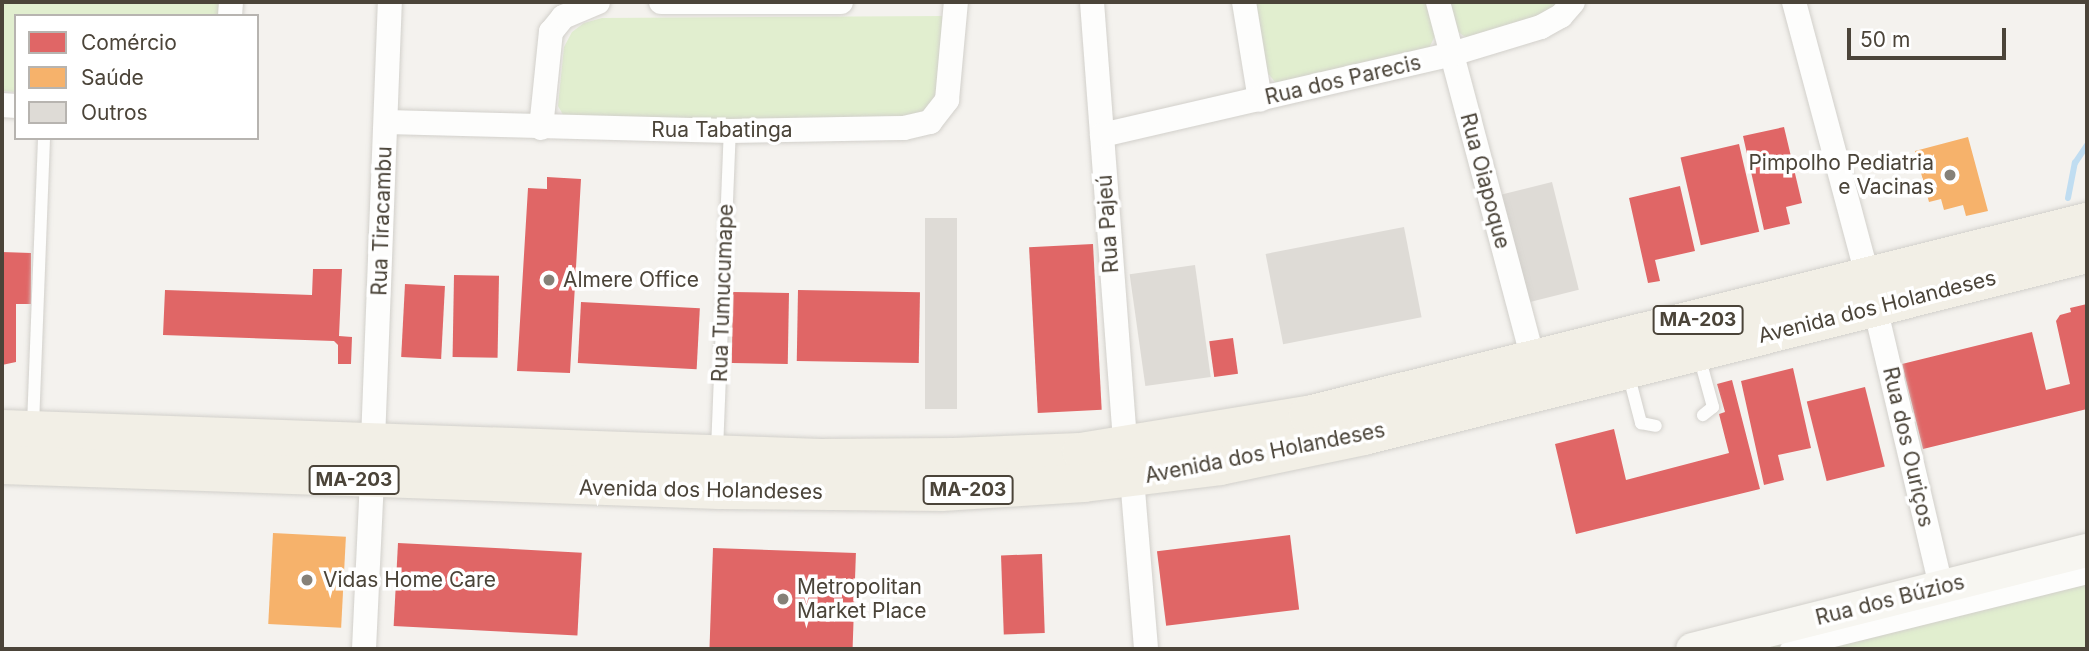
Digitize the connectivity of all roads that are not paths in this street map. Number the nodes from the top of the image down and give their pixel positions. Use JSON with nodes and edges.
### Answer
{"nodes":[{"id":1,"x":390,"y":2,"type":"edge"},
{"id":2,"x":598,"y":2,"type":"edge"},
{"id":3,"x":661,"y":2,"type":"edge"},
{"id":4,"x":734,"y":2,"type":"edge"},
{"id":5,"x":841,"y":2,"type":"edge"},
{"id":6,"x":956,"y":2,"type":"edge"},
{"id":7,"x":1092,"y":2,"type":"edge"},
{"id":8,"x":1244,"y":2,"type":"edge"},
{"id":9,"x":1437,"y":2,"type":"edge"},
{"id":10,"x":1573,"y":2,"type":"edge"},
{"id":11,"x":1794,"y":2,"type":"edge"},
{"id":12,"x":1452,"y":54,"type":"junction"},
{"id":13,"x":1260,"y":100,"type":"junction"},
{"id":14,"x":386,"y":122,"type":"junction"},
{"id":15,"x":541,"y":128,"type":"junction"},
{"id":16,"x":730,"y":131,"type":"junction"},
{"id":17,"x":1102,"y":135,"type":"junction"},
{"id":18,"x":44,"y":140,"type":"edge"},
{"id":19,"x":2087,"y":222,"type":"edge"},
{"id":20,"x":2087,"y":254,"type":"edge"},
{"id":21,"x":1871,"y":293,"type":"junction"},
{"id":22,"x":1698,"y":352,"type":"junction"},
{"id":23,"x":1533,"y":360,"type":"junction"},
{"id":24,"x":1627,"y":369,"type":"junction"},
{"id":25,"x":1703,"y":415,"type":"dead end"},
{"id":26,"x":1656,"y":426,"type":"dead end"},
{"id":27,"x":17,"y":429,"type":"edge"},
{"id":28,"x":260,"y":437,"type":"junction"},
{"id":29,"x":373,"y":441,"type":"junction"},
{"id":30,"x":463,"y":444,"type":"junction"},
{"id":31,"x":716,"y":454,"type":"junction"},
{"id":32,"x":1128,"y":462,"type":"junction"},
{"id":33,"x":2,"y":466,"type":"edge"},
{"id":34,"x":124,"y":471,"type":"junction"},
{"id":35,"x":296,"y":477,"type":"junction"},
{"id":36,"x":372,"y":480,"type":"junction"},
{"id":37,"x":2087,"y":550,"type":"edge"},
{"id":38,"x":2087,"y":575,"type":"edge"},
{"id":39,"x":1941,"y":587,"type":"junction"},
{"id":40,"x":364,"y":649,"type":"edge"},
{"id":41,"x":1146,"y":649,"type":"edge"},
{"id":42,"x":1692,"y":649,"type":"edge"},
{"id":43,"x":1790,"y":649,"type":"edge"}],
"edges":[{"from":1,"to":14,"type":"street","name":"Rua Tiracambu"},
{"from":2,"to":15,"type":"street"},
{"from":3,"to":4,"type":"street"},
{"from":4,"to":5,"type":"street"},
{"from":6,"to":16,"type":"street","name":"Rua Tabatinga"},
{"from":7,"to":17,"type":"street","name":"Rua Pajeú"},
{"from":8,"to":13,"type":"street"},
{"from":9,"to":12,"type":"street","name":"Rua Oiapoque"},
{"from":10,"to":12,"type":"street","name":"Rua dos Parecis"},
{"from":11,"to":21,"type":"street","name":"Rua dos Ouriços"},
{"from":12,"to":13,"type":"street","name":"Rua dos Parecis"},
{"from":12,"to":23,"type":"street","name":"Rua Oiapoque"},
{"from":13,"to":17,"type":"street","name":"Rua dos Parecis"},
{"from":14,"to":15,"type":"street","name":"Rua Tabatinga"},
{"from":14,"to":29,"type":"street","name":"Rua Tiracambu"},
{"from":15,"to":16,"type":"street","name":"Rua Tabatinga"},
{"from":16,"to":31,"type":"lane","name":"Rua Tumucumape"},
{"from":17,"to":32,"type":"street","name":"Rua Pajeú"},
{"from":18,"to":27,"type":"lane"},
{"from":19,"to":21,"type":"main road","name":"Avenida dos Holandeses","number":"MA-203"},
{"from":20,"to":21,"type":"main road","name":"Avenida dos Holandeses","number":"MA-203"},
{"from":21,"to":22,"type":"main road","name":"Avenida dos Holandeses","number":"MA-203"},
{"from":21,"to":23,"type":"main road","name":"Avenida dos Holandeses","number":"MA-203"},
{"from":21,"to":39,"type":"street","name":"Rua dos Ouriços"},
{"from":22,"to":24,"type":"main road","name":"Avenida dos Holandeses","number":"MA-203"},
{"from":22,"to":25,"type":"lane"},
{"from":23,"to":32,"type":"main road","name":"Avenida dos Holandeses","number":"MA-203"},
{"from":24,"to":26,"type":"lane"},
{"from":24,"to":32,"type":"main road","name":"Avenida dos Holandeses","number":"MA-203"},
{"from":27,"to":28,"type":"main road","name":"Avenida dos Holandeses","number":"MA-203"},
{"from":28,"to":29,"type":"main road","name":"Avenida dos Holandeses","number":"MA-203"},
{"from":28,"to":34,"type":"main road"},
{"from":29,"to":30,"type":"main road","name":"Avenida dos Holandeses","number":"MA-203"},
{"from":30,"to":31,"type":"main road","name":"Avenida dos Holandeses","number":"MA-203"},
{"from":30,"to":35,"type":"main road"},
{"from":31,"to":32,"type":"main road","name":"Avenida dos Holandeses","number":"MA-203"},
{"from":32,"to":36,"type":"main road","name":"Avenida dos Holandeses","number":"MA-203"},
{"from":32,"to":41,"type":"street","name":"Rua Pajeú"},
{"from":33,"to":34,"type":"main road","name":"Avenida dos Holandeses","number":"MA-203"},
{"from":34,"to":35,"type":"main road","name":"Avenida dos Holandeses","number":"MA-203"},
{"from":35,"to":36,"type":"main road","name":"Avenida dos Holandeses","number":"MA-203"},
{"from":36,"to":40,"type":"street"},
{"from":37,"to":39,"type":"main road","name":"Rua dos Búzios"},
{"from":38,"to":43,"type":"street"},
{"from":39,"to":42,"type":"main road","name":"Rua dos Búzios"}]}
